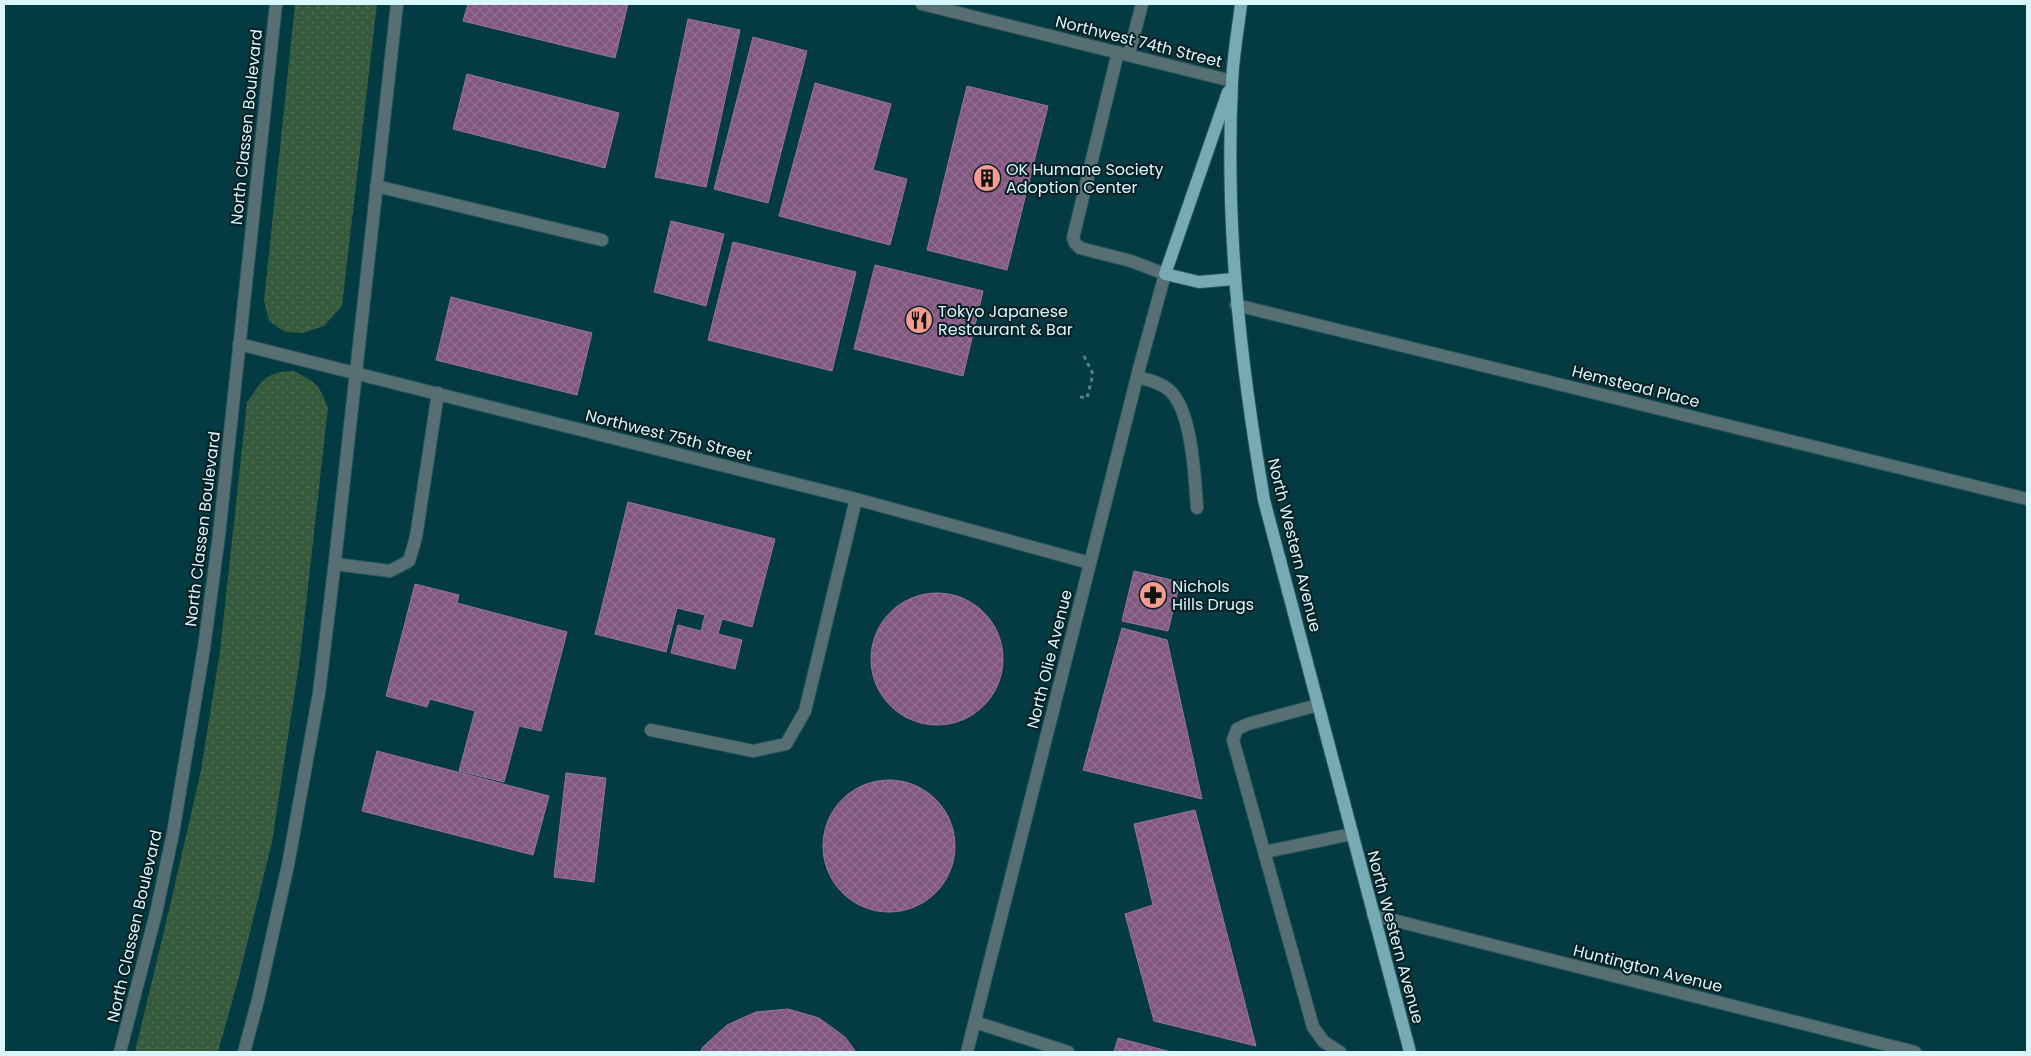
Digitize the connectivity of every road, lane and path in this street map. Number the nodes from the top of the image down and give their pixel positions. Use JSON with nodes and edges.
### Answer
{"nodes":[{"id":1,"x":276,"y":4,"type":"edge"},
{"id":2,"x":397,"y":4,"type":"edge"},
{"id":3,"x":922,"y":4,"type":"edge"},
{"id":4,"x":1142,"y":4,"type":"edge"},
{"id":5,"x":1241,"y":4,"type":"edge"},
{"id":6,"x":1124,"y":53,"type":"junction"},
{"id":7,"x":1232,"y":81,"type":"junction"},
{"id":8,"x":376,"y":186,"type":"junction"},
{"id":9,"x":602,"y":240,"type":"dead end"},
{"id":10,"x":1166,"y":274,"type":"junction"},
{"id":11,"x":1234,"y":279,"type":"junction"},
{"id":12,"x":1236,"y":305,"type":"junction"},
{"id":13,"x":239,"y":344,"type":"junction"},
{"id":14,"x":1082,"y":352,"type":"dead end"},
{"id":15,"x":356,"y":373,"type":"junction"},
{"id":16,"x":1137,"y":377,"type":"junction"},
{"id":17,"x":438,"y":393,"type":"junction"},
{"id":18,"x":1080,"y":397,"type":"dead end"},
{"id":19,"x":856,"y":499,"type":"junction"},
{"id":20,"x":2027,"y":499,"type":"edge"},
{"id":21,"x":1197,"y":508,"type":"dead end"},
{"id":22,"x":1090,"y":563,"type":"junction"},
{"id":23,"x":335,"y":564,"type":"junction"},
{"id":24,"x":1318,"y":705,"type":"junction"},
{"id":25,"x":651,"y":730,"type":"dead end"},
{"id":26,"x":1352,"y":834,"type":"junction"},
{"id":27,"x":1264,"y":852,"type":"junction"},
{"id":28,"x":1373,"y":915,"type":"junction"},
{"id":29,"x":975,"y":1022,"type":"junction"},
{"id":30,"x":120,"y":1052,"type":"edge"},
{"id":31,"x":244,"y":1052,"type":"edge"},
{"id":32,"x":967,"y":1052,"type":"edge"},
{"id":33,"x":1068,"y":1052,"type":"edge"},
{"id":34,"x":1340,"y":1052,"type":"edge"},
{"id":35,"x":1410,"y":1052,"type":"edge"},
{"id":36,"x":1915,"y":1052,"type":"edge"}],
"edges":[{"from":1,"to":13,"type":"street","name":"North Classen Boulevard"},
{"from":2,"to":8,"type":"street"},
{"from":3,"to":6,"type":"street","name":"Northwest 74th Street"},
{"from":4,"to":6,"type":"street"},
{"from":5,"to":7,"type":"main road","name":"North Western Avenue"},
{"from":6,"to":7,"type":"street","name":"Northwest 74th Street"},
{"from":6,"to":10,"type":"street"},
{"from":7,"to":10,"type":"main road"},
{"from":7,"to":11,"type":"main road","name":"North Western Avenue"},
{"from":8,"to":9,"type":"street"},
{"from":8,"to":15,"type":"street"},
{"from":10,"to":11,"type":"main road"},
{"from":10,"to":16,"type":"street","name":"North Olie Avenue"},
{"from":11,"to":12,"type":"main road","name":"North Western Avenue"},
{"from":12,"to":20,"type":"street","name":"Hemstead Place"},
{"from":12,"to":24,"type":"main road","name":"North Western Avenue"},
{"from":13,"to":15,"type":"street","name":"Northwest 75th Street"},
{"from":13,"to":30,"type":"street","name":"North Classen Boulevard"},
{"from":14,"to":18,"type":"path"},
{"from":15,"to":17,"type":"street","name":"Northwest 75th Street"},
{"from":15,"to":23,"type":"street"},
{"from":16,"to":21,"type":"street"},
{"from":16,"to":22,"type":"street","name":"North Olie Avenue"},
{"from":17,"to":19,"type":"street","name":"Northwest 75th Street"},
{"from":17,"to":23,"type":"street"},
{"from":19,"to":22,"type":"street","name":"Northwest 75th Street"},
{"from":19,"to":25,"type":"street"},
{"from":22,"to":29,"type":"street","name":"North Olie Avenue"},
{"from":23,"to":31,"type":"street"},
{"from":24,"to":26,"type":"main road","name":"North Western Avenue"},
{"from":24,"to":27,"type":"street"},
{"from":26,"to":27,"type":"street"},
{"from":26,"to":28,"type":"main road","name":"North Western Avenue"},
{"from":27,"to":34,"type":"street"},
{"from":28,"to":35,"type":"main road","name":"North Western Avenue"},
{"from":28,"to":36,"type":"street","name":"Huntington Avenue"},
{"from":29,"to":32,"type":"street","name":"North Olie Avenue"},
{"from":29,"to":33,"type":"street"}]}
